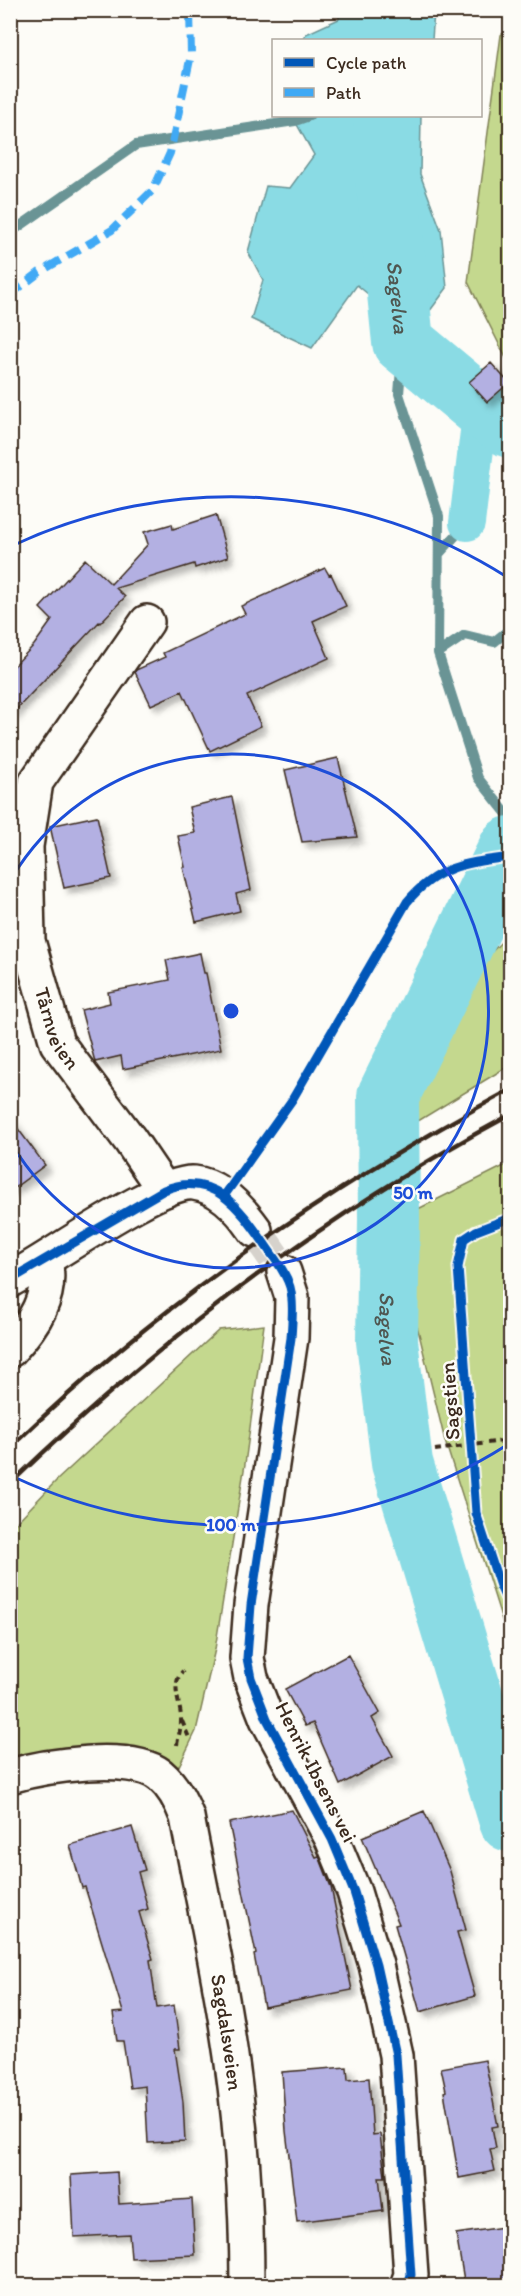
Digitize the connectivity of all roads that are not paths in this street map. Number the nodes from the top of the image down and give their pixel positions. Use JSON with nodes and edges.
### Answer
{"nodes":[{"id":1,"x":147,"y":622,"type":"dead end"},
{"id":2,"x":164,"y":1190,"type":"junction"},
{"id":3,"x":255,"y":1230,"type":"tunnel mouth"},
{"id":4,"x":45,"y":1260,"type":"junction"},
{"id":5,"x":284,"y":1272,"type":"tunnel mouth"},
{"id":6,"x":10,"y":1280,"type":"edge"},
{"id":7,"x":10,"y":1350,"type":"edge"},
{"id":8,"x":10,"y":1776,"type":"edge"},
{"id":9,"x":247,"y":2286,"type":"edge"},
{"id":10,"x":407,"y":2286,"type":"edge"}],
"edges":[{"from":1,"to":2,"type":"street","name":"Tårnveien"},
{"from":2,"to":3,"type":"street"},
{"from":2,"to":4,"type":"street"},
{"from":4,"to":6,"type":"street"},
{"from":4,"to":7,"type":"street"},
{"from":5,"to":10,"type":"street","name":"Henrik Ibsens vei"},
{"from":8,"to":9,"type":"street","name":"Sagdalsveien"}]}
